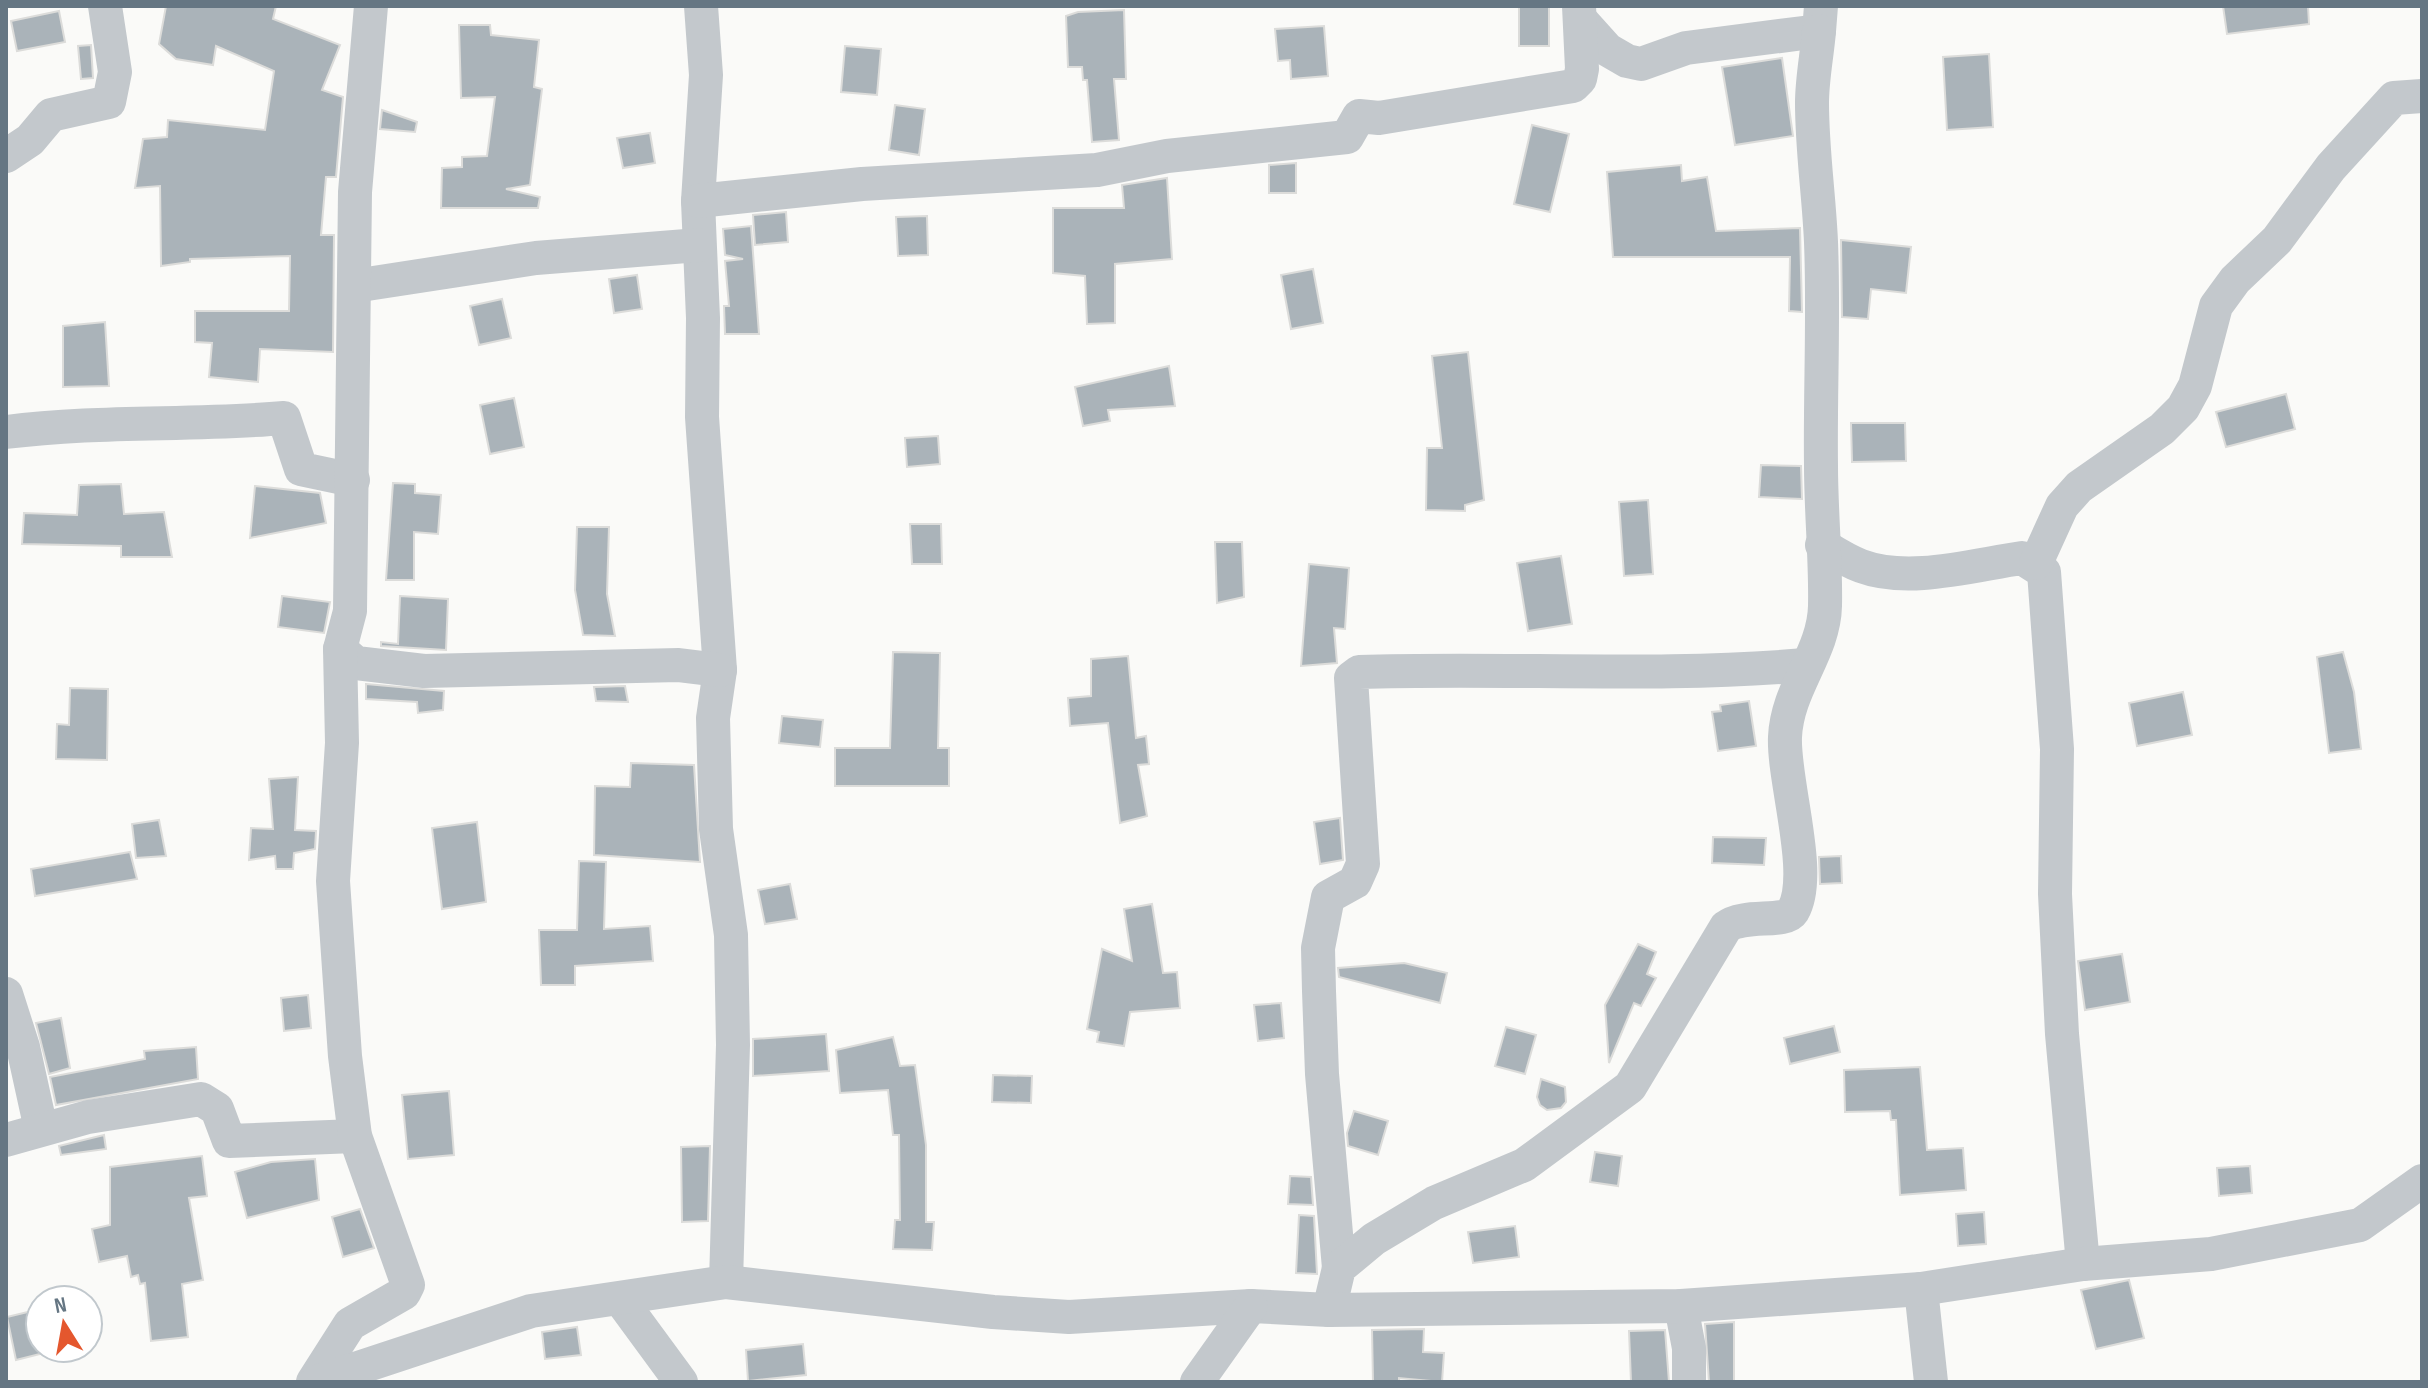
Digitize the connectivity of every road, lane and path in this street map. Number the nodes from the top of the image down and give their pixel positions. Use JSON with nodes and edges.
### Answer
{"nodes":[{"id":1,"x":105,"y":6,"type":"edge"},
{"id":2,"x":371,"y":6,"type":"edge"},
{"id":3,"x":701,"y":6,"type":"edge"},
{"id":4,"x":1580,"y":13,"type":"edge"},
{"id":5,"x":1820,"y":18,"type":"edge"},
{"id":6,"x":2422,"y":96,"type":"edge"},
{"id":7,"x":6,"y":156,"type":"edge"},
{"id":8,"x":698,"y":201,"type":"junction"},
{"id":9,"x":699,"y":245,"type":"junction"},
{"id":10,"x":354,"y":286,"type":"junction"},
{"id":11,"x":6,"y":432,"type":"edge"},
{"id":12,"x":353,"y":480,"type":"junction"},
{"id":13,"x":1822,"y":545,"type":"junction"},
{"id":14,"x":2036,"y":563,"type":"junction"},
{"id":15,"x":340,"y":649,"type":"junction"},
{"id":16,"x":1805,"y":665,"type":"junction"},
{"id":17,"x":720,"y":670,"type":"junction"},
{"id":18,"x":6,"y":994,"type":"edge"},
{"id":19,"x":41,"y":1129,"type":"junction"},
{"id":20,"x":355,"y":1136,"type":"junction"},
{"id":21,"x":6,"y":1140,"type":"edge"},
{"id":22,"x":2422,"y":1181,"type":"edge"},
{"id":23,"x":2083,"y":1264,"type":"junction"},
{"id":24,"x":1339,"y":1268,"type":"junction"},
{"id":25,"x":726,"y":1282,"type":"junction"},
{"id":26,"x":1921,"y":1289,"type":"junction"},
{"id":27,"x":620,"y":1299,"type":"junction"},
{"id":28,"x":1251,"y":1306,"type":"junction"},
{"id":29,"x":1681,"y":1306,"type":"junction"},
{"id":30,"x":1329,"y":1310,"type":"junction"},
{"id":31,"x":315,"y":1382,"type":"edge"},
{"id":32,"x":681,"y":1382,"type":"edge"},
{"id":33,"x":1197,"y":1382,"type":"edge"},
{"id":34,"x":1689,"y":1382,"type":"edge"},
{"id":35,"x":1931,"y":1382,"type":"edge"}],
"edges":[{"from":1,"to":7,"type":"street"},
{"from":2,"to":10,"type":"street"},
{"from":3,"to":8,"type":"street"},
{"from":4,"to":5,"type":"street"},
{"from":4,"to":8,"type":"street"},
{"from":5,"to":13,"type":"street"},
{"from":6,"to":14,"type":"street"},
{"from":8,"to":9,"type":"street"},
{"from":9,"to":10,"type":"street"},
{"from":9,"to":17,"type":"street"},
{"from":10,"to":12,"type":"street"},
{"from":11,"to":12,"type":"street"},
{"from":12,"to":15,"type":"street"},
{"from":13,"to":14,"type":"street"},
{"from":13,"to":16,"type":"street"},
{"from":14,"to":23,"type":"street"},
{"from":15,"to":17,"type":"street"},
{"from":15,"to":20,"type":"street"},
{"from":16,"to":24,"type":"street"},
{"from":16,"to":24,"type":"street"},
{"from":17,"to":25,"type":"street"},
{"from":18,"to":19,"type":"street"},
{"from":19,"to":20,"type":"street"},
{"from":19,"to":21,"type":"street"},
{"from":20,"to":31,"type":"street"},
{"from":22,"to":23,"type":"street"},
{"from":23,"to":26,"type":"street"},
{"from":24,"to":30,"type":"street"},
{"from":25,"to":27,"type":"street"},
{"from":25,"to":28,"type":"street"},
{"from":26,"to":29,"type":"street"},
{"from":26,"to":35,"type":"street"},
{"from":27,"to":31,"type":"street"},
{"from":27,"to":32,"type":"street"},
{"from":28,"to":30,"type":"street"},
{"from":28,"to":33,"type":"street"},
{"from":29,"to":30,"type":"street"},
{"from":29,"to":34,"type":"street"}]}
